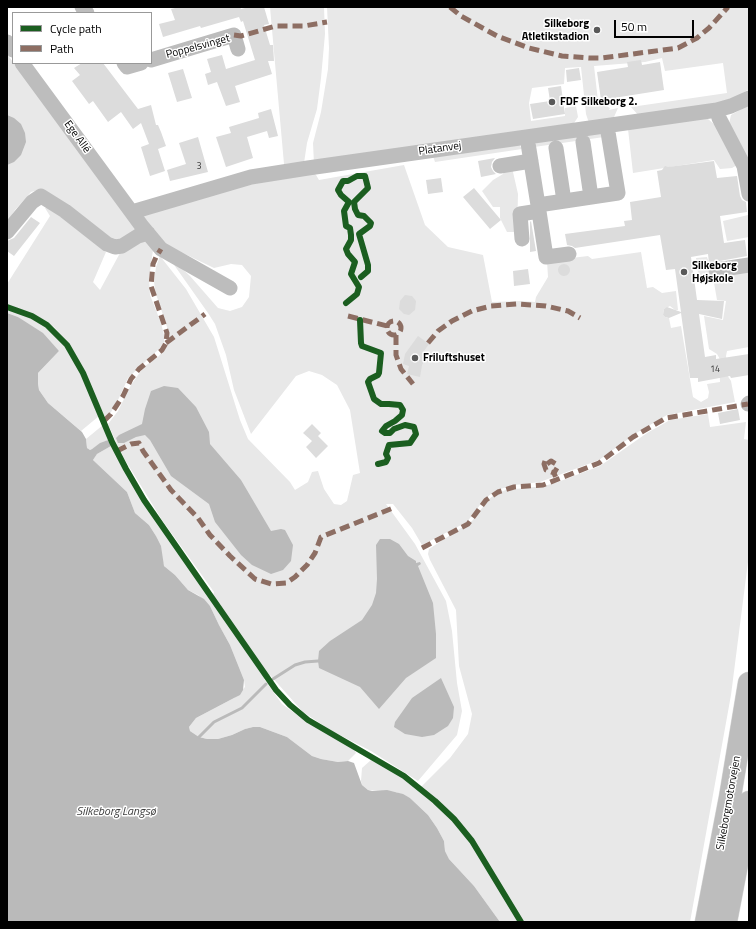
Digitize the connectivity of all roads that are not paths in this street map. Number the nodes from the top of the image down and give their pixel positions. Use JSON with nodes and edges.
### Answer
{"nodes":[{"id":1,"x":238,"y":49,"type":"dead end"},
{"id":2,"x":152,"y":60,"type":"edge"},
{"id":3,"x":23,"y":64,"type":"edge"},
{"id":4,"x":125,"y":64,"type":"edge"},
{"id":5,"x":138,"y":64,"type":"edge"},
{"id":6,"x":749,"y":98,"type":"edge"},
{"id":7,"x":717,"y":110,"type":"junction"},
{"id":8,"x":607,"y":126,"type":"junction"},
{"id":9,"x":527,"y":137,"type":"junction"},
{"id":10,"x":583,"y":142,"type":"dead end"},
{"id":11,"x":556,"y":148,"type":"dead end"},
{"id":12,"x":531,"y":161,"type":"junction"},
{"id":13,"x":500,"y":166,"type":"dead end"},
{"id":14,"x":749,"y":194,"type":"edge"},
{"id":15,"x":591,"y":197,"type":"junction"},
{"id":16,"x":564,"y":201,"type":"junction"},
{"id":17,"x":539,"y":208,"type":"junction"},
{"id":18,"x":132,"y":212,"type":"junction"},
{"id":19,"x":7,"y":232,"type":"edge"},
{"id":20,"x":148,"y":233,"type":"junction"},
{"id":21,"x":522,"y":239,"type":"dead end"},
{"id":22,"x":569,"y":254,"type":"dead end"},
{"id":23,"x":749,"y":264,"type":"edge"},
{"id":24,"x":716,"y":270,"type":"dead end"},
{"id":25,"x":230,"y":288,"type":"dead end"},
{"id":26,"x":749,"y":683,"type":"edge"},
{"id":27,"x":749,"y":802,"type":"edge"},
{"id":28,"x":706,"y":922,"type":"edge"},
{"id":29,"x":726,"y":922,"type":"edge"}],
"edges":[{"from":1,"to":2,"type":"street","name":"Poppelsvinget"},
{"from":3,"to":18,"type":"street","name":"Ege Allé"},
{"from":4,"to":5,"type":"street"},
{"from":6,"to":7,"type":"street","name":"Platanvej"},
{"from":7,"to":8,"type":"street","name":"Platanvej"},
{"from":7,"to":14,"type":"street"},
{"from":8,"to":9,"type":"street","name":"Platanvej"},
{"from":8,"to":15,"type":"street"},
{"from":9,"to":12,"type":"street"},
{"from":9,"to":18,"type":"street","name":"Platanvej"},
{"from":10,"to":15,"type":"street"},
{"from":11,"to":16,"type":"street"},
{"from":12,"to":13,"type":"street"},
{"from":12,"to":17,"type":"street"},
{"from":15,"to":16,"type":"street"},
{"from":16,"to":17,"type":"street"},
{"from":17,"to":21,"type":"street"},
{"from":17,"to":22,"type":"street"},
{"from":18,"to":20,"type":"street","name":"Ege Allé"},
{"from":19,"to":20,"type":"street"},
{"from":20,"to":25,"type":"street","name":"Ege Allé"},
{"from":23,"to":24,"type":"street"},
{"from":26,"to":28,"type":"highway","name":"Silkeborgmotorvejen"},
{"from":27,"to":29,"type":"highway","name":"Silkeborgmotorvejen"}]}
